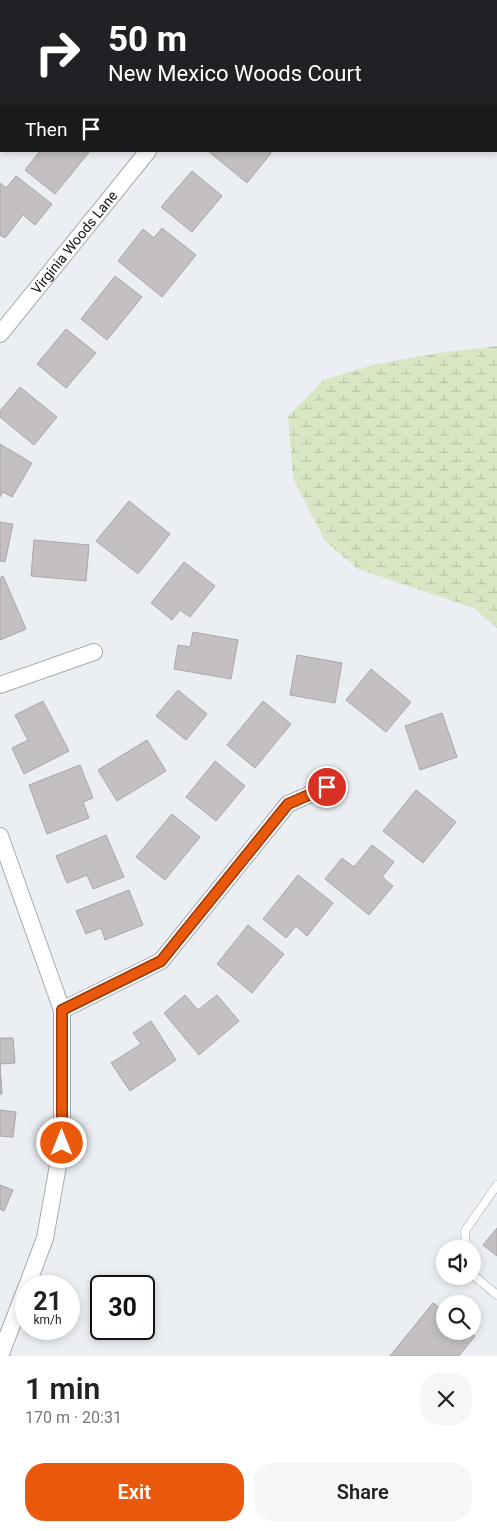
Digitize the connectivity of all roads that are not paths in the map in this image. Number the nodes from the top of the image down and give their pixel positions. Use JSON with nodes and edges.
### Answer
{"nodes":[{"id":1,"x":147,"y":152,"type":"edge"},
{"id":2,"x":0,"y":334,"type":"edge"},
{"id":3,"x":94,"y":652,"type":"dead end"},
{"id":4,"x":0,"y":685,"type":"edge"},
{"id":5,"x":327,"y":787,"type":"dead end"},
{"id":6,"x":0,"y":836,"type":"edge"},
{"id":7,"x":62,"y":1010,"type":"junction"},
{"id":8,"x":497,"y":1185,"type":"edge"},
{"id":9,"x":465,"y":1240,"type":"edge"},
{"id":10,"x":31,"y":1275,"type":"edge"},
{"id":11,"x":481,"y":1282,"type":"edge"},
{"id":12,"x":497,"y":1295,"type":"edge"},
{"id":13,"x":15,"y":1318,"type":"edge"},
{"id":14,"x":0,"y":1356,"type":"edge"}],
"edges":[{"from":1,"to":2,"type":"street","name":"Virginia Woods Lane"},
{"from":3,"to":4,"type":"street"},
{"from":5,"to":7,"type":"street"},
{"from":6,"to":7,"type":"street"},
{"from":7,"to":10,"type":"street"},
{"from":8,"to":9,"type":"lane"},
{"from":11,"to":12,"type":"lane"},
{"from":13,"to":14,"type":"street"}]}
